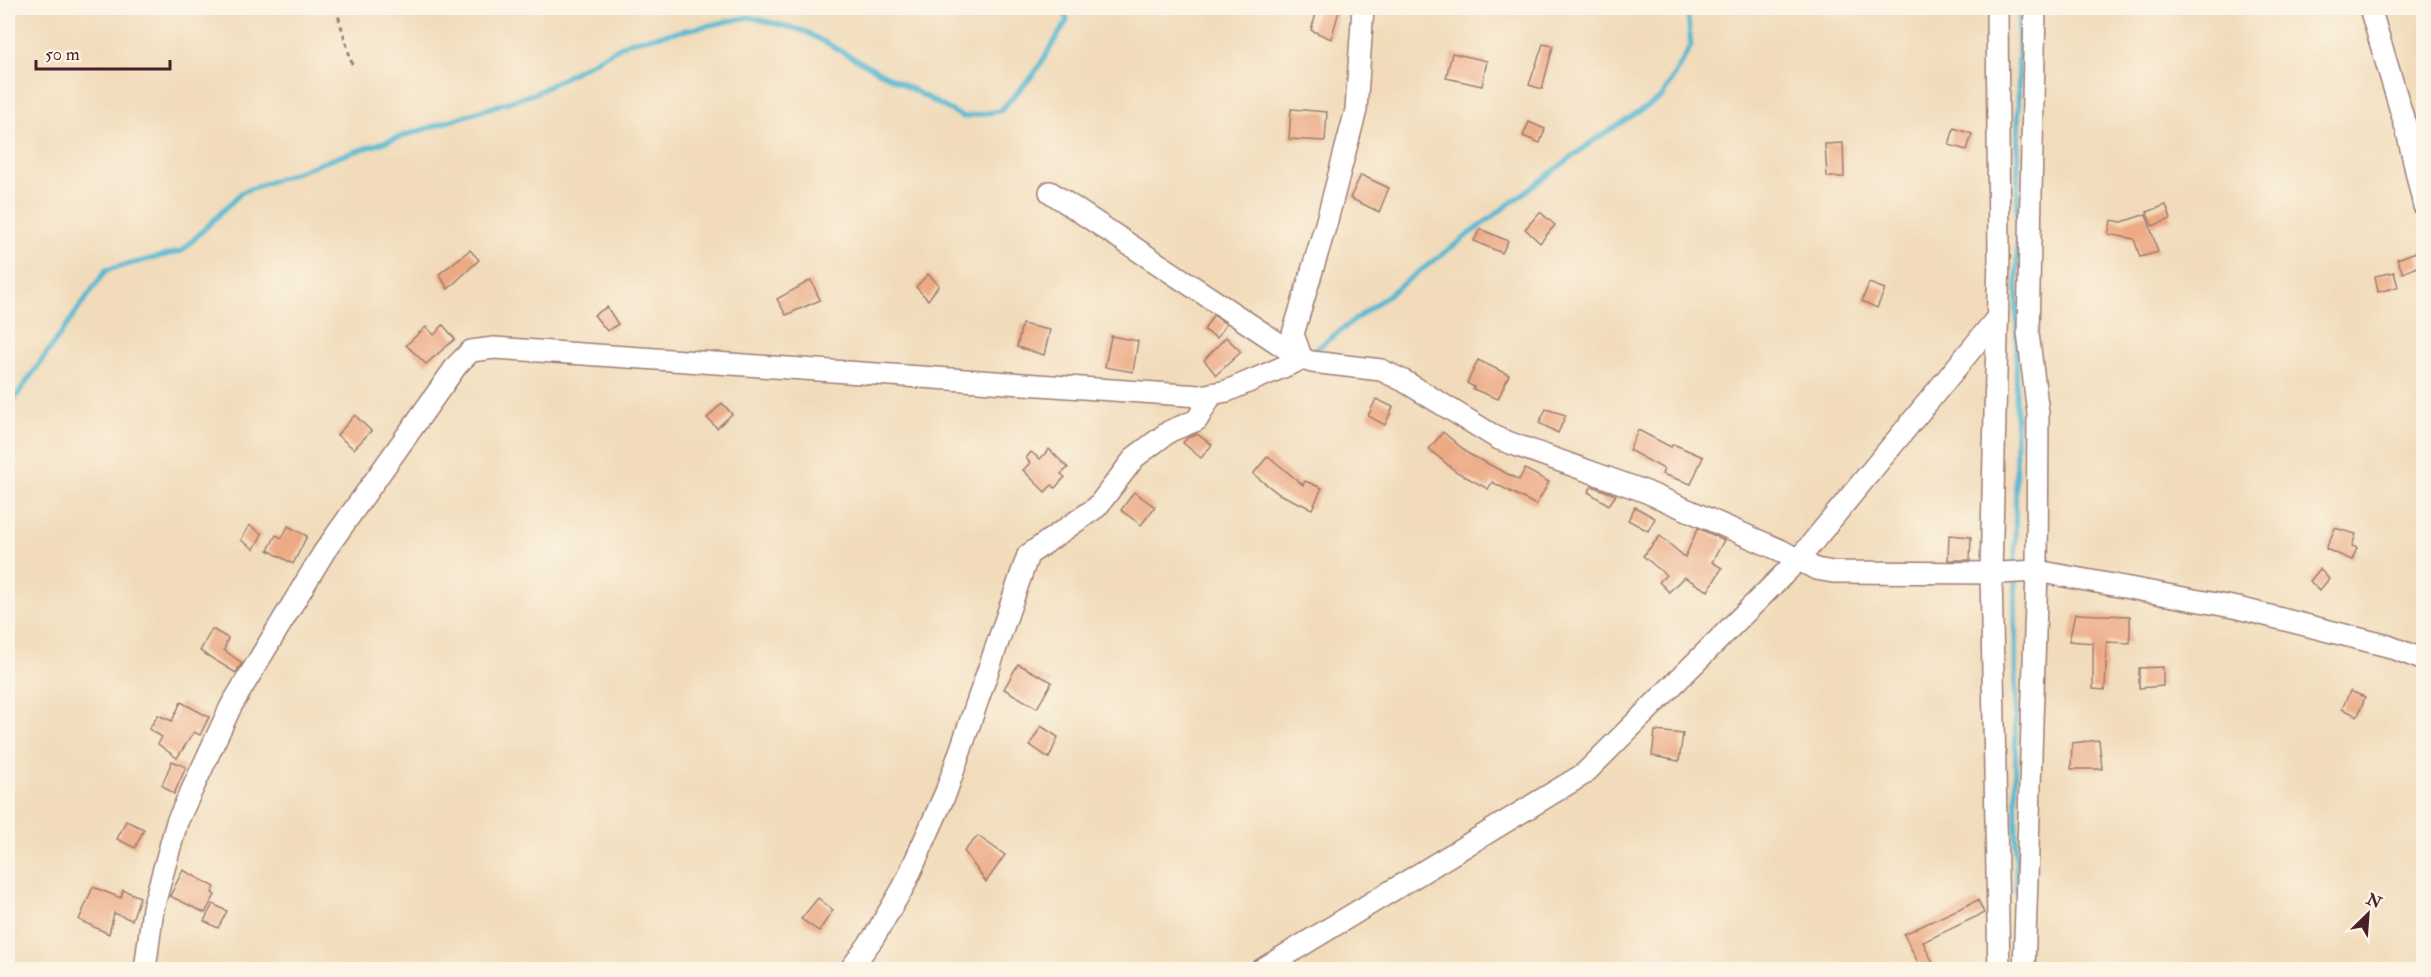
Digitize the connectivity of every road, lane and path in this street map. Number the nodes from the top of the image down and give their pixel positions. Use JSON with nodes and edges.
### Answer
{"nodes":[{"id":1,"x":336,"y":8,"type":"edge"},
{"id":2,"x":1363,"y":8,"type":"edge"},
{"id":3,"x":1997,"y":8,"type":"edge"},
{"id":4,"x":2035,"y":8,"type":"edge"},
{"id":5,"x":2370,"y":8,"type":"edge"},
{"id":6,"x":353,"y":67,"type":"dead end"},
{"id":7,"x":1050,"y":192,"type":"dead end"},
{"id":8,"x":2424,"y":206,"type":"edge"},
{"id":9,"x":1997,"y":318,"type":"junction"},
{"id":10,"x":1302,"y":359,"type":"junction"},
{"id":11,"x":1212,"y":394,"type":"junction"},
{"id":12,"x":1798,"y":560,"type":"junction"},
{"id":13,"x":2037,"y":570,"type":"junction"},
{"id":14,"x":1996,"y":573,"type":"junction"},
{"id":15,"x":2424,"y":660,"type":"edge"},
{"id":16,"x":145,"y":969,"type":"edge"},
{"id":17,"x":850,"y":969,"type":"edge"},
{"id":18,"x":1261,"y":969,"type":"edge"},
{"id":19,"x":1999,"y":969,"type":"edge"},
{"id":20,"x":2024,"y":969,"type":"edge"}],
"edges":[{"from":1,"to":6,"type":"path"},
{"from":2,"to":10,"type":"street"},
{"from":3,"to":9,"type":"street"},
{"from":4,"to":13,"type":"street"},
{"from":5,"to":8,"type":"street"},
{"from":7,"to":10,"type":"street"},
{"from":9,"to":12,"type":"street"},
{"from":9,"to":14,"type":"street"},
{"from":10,"to":11,"type":"street"},
{"from":10,"to":12,"type":"street"},
{"from":11,"to":16,"type":"street"},
{"from":11,"to":17,"type":"street"},
{"from":12,"to":14,"type":"street"},
{"from":12,"to":18,"type":"street"},
{"from":13,"to":14,"type":"street"},
{"from":13,"to":15,"type":"street"},
{"from":13,"to":20,"type":"street"},
{"from":14,"to":19,"type":"street"}]}
